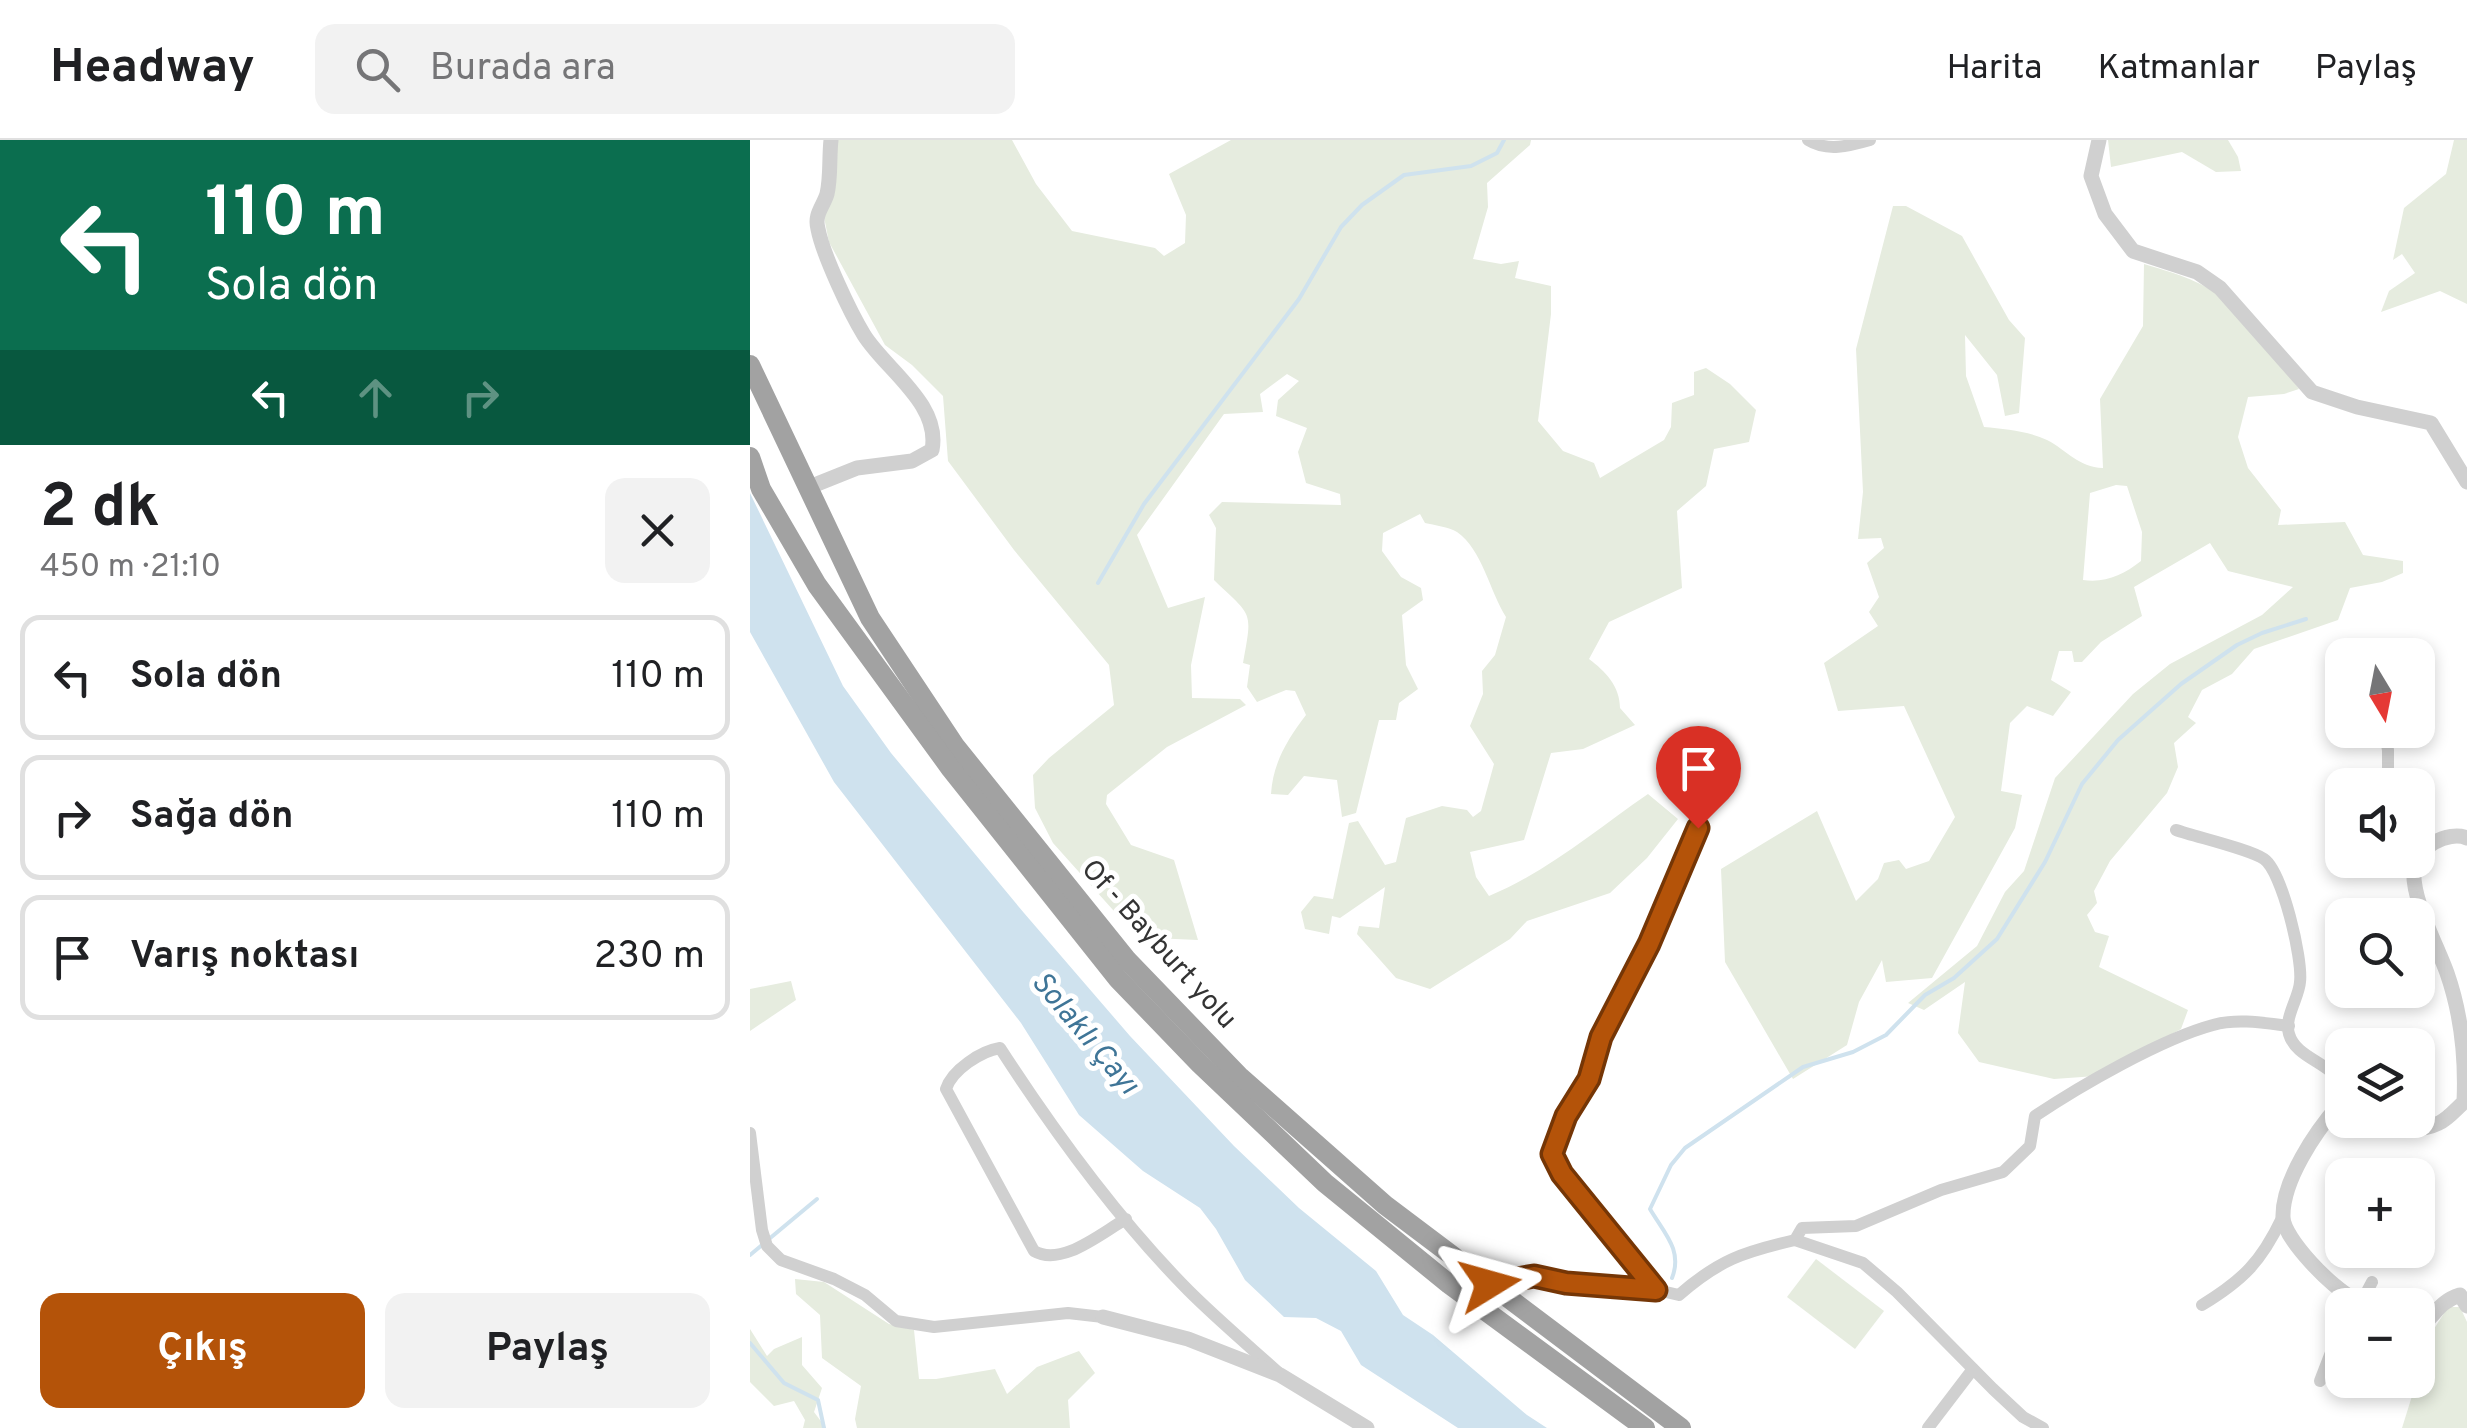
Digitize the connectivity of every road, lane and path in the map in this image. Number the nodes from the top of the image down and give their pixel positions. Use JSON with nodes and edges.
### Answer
{"nodes":[{"id":1,"x":831,"y":140,"type":"edge"},
{"id":2,"x":1808,"y":140,"type":"edge"},
{"id":3,"x":1870,"y":140,"type":"edge"},
{"id":4,"x":2099,"y":140,"type":"edge"},
{"id":5,"x":750,"y":366,"type":"edge"},
{"id":6,"x":750,"y":457,"type":"edge"},
{"id":7,"x":2467,"y":482,"type":"edge"},
{"id":8,"x":808,"y":490,"type":"junction"},
{"id":9,"x":775,"y":516,"type":"junction"},
{"id":10,"x":824,"y":523,"type":"junction"},
{"id":11,"x":789,"y":540,"type":"junction"},
{"id":12,"x":1698,"y":828,"type":"dead end"},
{"id":13,"x":2176,"y":830,"type":"dead end"},
{"id":14,"x":2467,"y":838,"type":"edge"},
{"id":15,"x":2435,"y":843,"type":"edge"},
{"id":16,"x":2414,"y":878,"type":"edge"},
{"id":17,"x":2289,"y":1026,"type":"junction"},
{"id":18,"x":2325,"y":1066,"type":"edge"},
{"id":19,"x":2325,"y":1122,"type":"edge"},
{"id":20,"x":2435,"y":1124,"type":"edge"},
{"id":21,"x":750,"y":1133,"type":"edge"},
{"id":22,"x":2282,"y":1218,"type":"junction"},
{"id":23,"x":1126,"y":1219,"type":"junction"},
{"id":24,"x":1795,"y":1240,"type":"junction"},
{"id":25,"x":2372,"y":1282,"type":"dead end"},
{"id":26,"x":1490,"y":1284,"type":"junction"},
{"id":27,"x":2341,"y":1288,"type":"edge"},
{"id":28,"x":2368,"y":1288,"type":"edge"},
{"id":29,"x":1656,"y":1290,"type":"junction"},
{"id":30,"x":2202,"y":1305,"type":"dead end"},
{"id":31,"x":2467,"y":1306,"type":"edge"},
{"id":32,"x":2435,"y":1312,"type":"edge"},
{"id":33,"x":1102,"y":1317,"type":"joint"},
{"id":34,"x":1973,"y":1369,"type":"junction"},
{"id":35,"x":2325,"y":1369,"type":"edge"},
{"id":36,"x":1280,"y":1375,"type":"junction"},
{"id":37,"x":2320,"y":1382,"type":"dead end"},
{"id":38,"x":1367,"y":1428,"type":"edge"},
{"id":39,"x":1645,"y":1428,"type":"edge"},
{"id":40,"x":1682,"y":1428,"type":"edge"},
{"id":41,"x":1928,"y":1428,"type":"edge"},
{"id":42,"x":2043,"y":1428,"type":"edge"}],
"edges":[{"from":1,"to":8,"type":"street"},
{"from":2,"to":3,"type":"street"},
{"from":4,"to":7,"type":"street"},
{"from":5,"to":8,"type":"highway","name":"Of - Bayburt yolu"},
{"from":6,"to":9,"type":"highway","name":"Of - Bayburt yolu"},
{"from":8,"to":9,"type":"highway"},
{"from":8,"to":10,"type":"highway","name":"Of - Bayburt yolu"},
{"from":9,"to":11,"type":"highway","name":"Of - Bayburt yolu"},
{"from":10,"to":11,"type":"highway"},
{"from":10,"to":26,"type":"highway","name":"Of - Bayburt yolu"},
{"from":11,"to":39,"type":"highway","name":"Of - Bayburt yolu"},
{"from":12,"to":29,"type":"street"},
{"from":13,"to":17,"type":"street"},
{"from":14,"to":15,"type":"street"},
{"from":16,"to":20,"type":"street"},
{"from":17,"to":18,"type":"street"},
{"from":17,"to":24,"type":"street"},
{"from":19,"to":22,"type":"street"},
{"from":21,"to":33,"type":"street"},
{"from":22,"to":27,"type":"street"},
{"from":22,"to":30,"type":"street"},
{"from":23,"to":23,"type":"street"},
{"from":23,"to":36,"type":"street"},
{"from":24,"to":29,"type":"street"},
{"from":24,"to":34,"type":"street"},
{"from":25,"to":28,"type":"street"},
{"from":26,"to":29,"type":"street"},
{"from":26,"to":40,"type":"highway","name":"Of - Bayburt yolu"},
{"from":31,"to":32,"type":"street"},
{"from":33,"to":36,"type":"street"},
{"from":34,"to":41,"type":"street"},
{"from":34,"to":42,"type":"street"},
{"from":35,"to":37,"type":"street"},
{"from":36,"to":38,"type":"street"}]}
